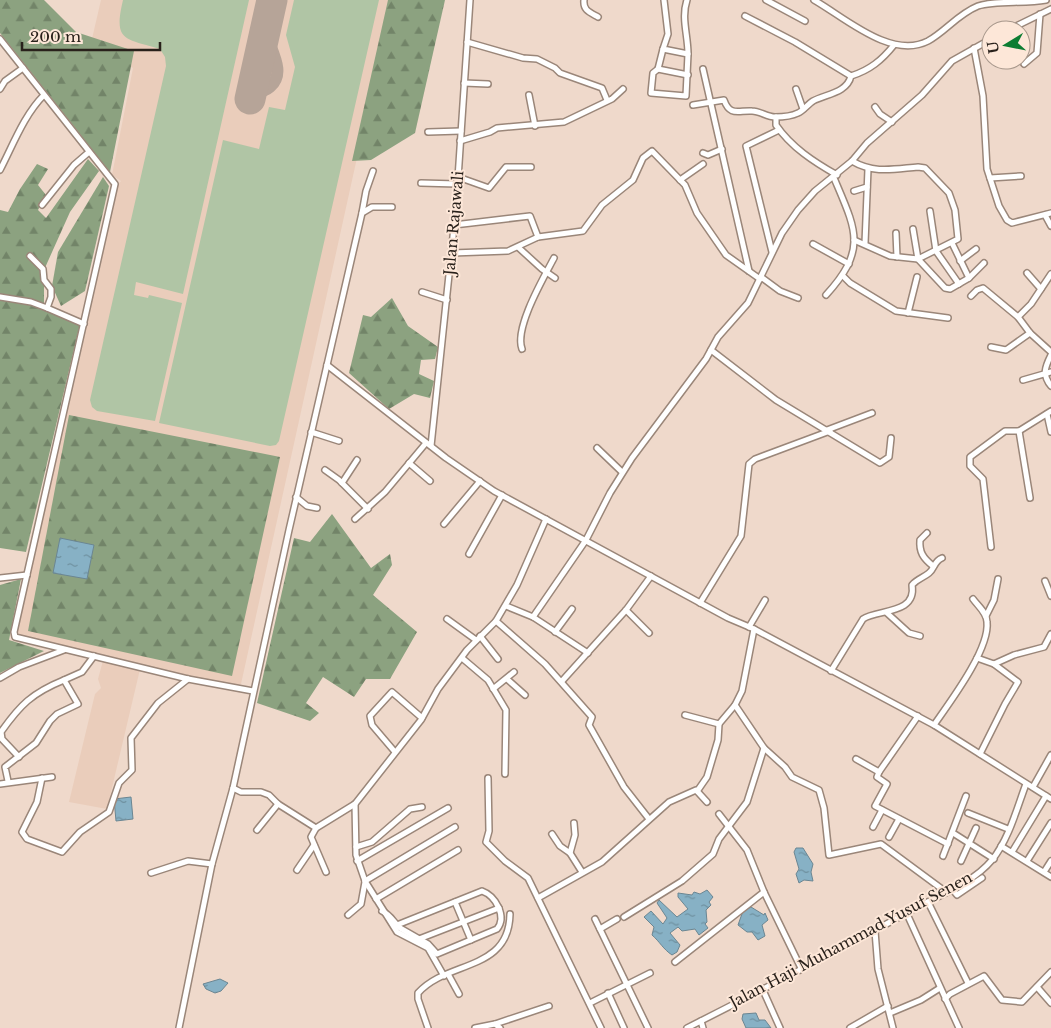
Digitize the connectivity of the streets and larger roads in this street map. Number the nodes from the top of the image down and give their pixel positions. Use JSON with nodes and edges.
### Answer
{"nodes":[{"id":1,"x":470,"y":0,"type":"edge"},
{"id":2,"x":584,"y":0,"type":"edge"},
{"id":3,"x":664,"y":0,"type":"edge"},
{"id":4,"x":687,"y":0,"type":"edge"},
{"id":5,"x":766,"y":0,"type":"edge"},
{"id":6,"x":814,"y":0,"type":"edge"},
{"id":7,"x":1046,"y":0,"type":"edge"},
{"id":8,"x":979,"y":2,"type":"edge"},
{"id":9,"x":1051,"y":8,"type":"edge"},
{"id":10,"x":1040,"y":14,"type":"junction"},
{"id":11,"x":745,"y":16,"type":"dead end"},
{"id":12,"x":598,"y":17,"type":"dead end"},
{"id":13,"x":805,"y":20,"type":"dead end"},
{"id":14,"x":1028,"y":20,"type":"edge"},
{"id":15,"x":0,"y":39,"type":"edge"},
{"id":16,"x":467,"y":42,"type":"junction"},
{"id":17,"x":981,"y":44,"type":"edge"},
{"id":18,"x":894,"y":45,"type":"junction"},
{"id":19,"x":974,"y":48,"type":"junction"},
{"id":20,"x":663,"y":49,"type":"junction"},
{"id":21,"x":688,"y":54,"type":"junction"},
{"id":22,"x":1031,"y":58,"type":"edge"},
{"id":23,"x":23,"y":68,"type":"junction"},
{"id":24,"x":703,"y":69,"type":"dead end"},
{"id":25,"x":658,"y":70,"type":"junction"},
{"id":26,"x":688,"y":75,"type":"junction"},
{"id":27,"x":851,"y":76,"type":"junction"},
{"id":28,"x":464,"y":83,"type":"junction"},
{"id":29,"x":488,"y":84,"type":"dead end"},
{"id":30,"x":0,"y":89,"type":"edge"},
{"id":31,"x":623,"y":89,"type":"dead end"},
{"id":32,"x":796,"y":89,"type":"dead end"},
{"id":33,"x":44,"y":95,"type":"junction"},
{"id":34,"x":529,"y":95,"type":"dead end"},
{"id":35,"x":608,"y":100,"type":"junction"},
{"id":36,"x":712,"y":101,"type":"junction"},
{"id":37,"x":693,"y":105,"type":"dead end"},
{"id":38,"x":875,"y":108,"type":"dead end"},
{"id":39,"x":803,"y":109,"type":"junction"},
{"id":40,"x":776,"y":117,"type":"junction"},
{"id":41,"x":892,"y":122,"type":"junction"},
{"id":42,"x":536,"y":126,"type":"junction"},
{"id":43,"x":779,"y":130,"type":"junction"},
{"id":44,"x":461,"y":131,"type":"junction"},
{"id":45,"x":428,"y":132,"type":"dead end"},
{"id":46,"x":460,"y":141,"type":"junction"},
{"id":47,"x":722,"y":148,"type":"junction"},
{"id":48,"x":89,"y":152,"type":"junction"},
{"id":49,"x":703,"y":153,"type":"dead end"},
{"id":50,"x":852,"y":161,"type":"junction"},
{"id":51,"x":703,"y":164,"type":"dead end"},
{"id":52,"x":531,"y":167,"type":"dead end"},
{"id":53,"x":868,"y":169,"type":"junction"},
{"id":54,"x":0,"y":170,"type":"edge"},
{"id":55,"x":373,"y":171,"type":"dead end"},
{"id":56,"x":836,"y":176,"type":"junction"},
{"id":57,"x":1021,"y":176,"type":"dead end"},
{"id":58,"x":458,"y":177,"type":"junction"},
{"id":59,"x":990,"y":178,"type":"junction"},
{"id":60,"x":680,"y":180,"type":"junction"},
{"id":61,"x":422,"y":183,"type":"dead end"},
{"id":62,"x":457,"y":184,"type":"junction"},
{"id":63,"x":867,"y":187,"type":"junction"},
{"id":64,"x":854,"y":191,"type":"dead end"},
{"id":65,"x":42,"y":205,"type":"dead end"},
{"id":66,"x":392,"y":207,"type":"dead end"},
{"id":67,"x":930,"y":211,"type":"dead end"},
{"id":68,"x":362,"y":213,"type":"junction"},
{"id":69,"x":1048,"y":214,"type":"edge"},
{"id":70,"x":454,"y":225,"type":"junction"},
{"id":71,"x":1051,"y":226,"type":"edge"},
{"id":72,"x":913,"y":229,"type":"dead end"},
{"id":73,"x":896,"y":233,"type":"dead end"},
{"id":74,"x":538,"y":238,"type":"junction"},
{"id":75,"x":854,"y":240,"type":"junction"},
{"id":76,"x":865,"y":243,"type":"junction"},
{"id":77,"x":813,"y":244,"type":"dead end"},
{"id":78,"x":952,"y":244,"type":"junction"},
{"id":79,"x":519,"y":248,"type":"junction"},
{"id":80,"x":976,"y":249,"type":"dead end"},
{"id":81,"x":936,"y":251,"type":"junction"},
{"id":82,"x":452,"y":253,"type":"junction"},
{"id":83,"x":772,"y":253,"type":"junction"},
{"id":84,"x":30,"y":256,"type":"dead end"},
{"id":85,"x":897,"y":257,"type":"junction"},
{"id":86,"x":554,"y":258,"type":"dead end"},
{"id":87,"x":918,"y":259,"type":"junction"},
{"id":88,"x":960,"y":261,"type":"junction"},
{"id":89,"x":984,"y":263,"type":"dead end"},
{"id":90,"x":849,"y":264,"type":"junction"},
{"id":91,"x":546,"y":272,"type":"junction"},
{"id":92,"x":749,"y":272,"type":"junction"},
{"id":93,"x":1027,"y":273,"type":"dead end"},
{"id":94,"x":1051,"y":274,"type":"edge"},
{"id":95,"x":842,"y":276,"type":"junction"},
{"id":96,"x":916,"y":277,"type":"dead end"},
{"id":97,"x":556,"y":278,"type":"dead end"},
{"id":98,"x":761,"y":278,"type":"junction"},
{"id":99,"x":969,"y":278,"type":"junction"},
{"id":100,"x":959,"y":284,"type":"junction"},
{"id":101,"x":1041,"y":289,"type":"junction"},
{"id":102,"x":422,"y":292,"type":"dead end"},
{"id":103,"x":826,"y":295,"type":"dead end"},
{"id":104,"x":0,"y":296,"type":"edge"},
{"id":105,"x":971,"y":296,"type":"dead end"},
{"id":106,"x":798,"y":298,"type":"dead end"},
{"id":107,"x":447,"y":300,"type":"junction"},
{"id":108,"x":46,"y":308,"type":"junction"},
{"id":109,"x":908,"y":313,"type":"junction"},
{"id":110,"x":1018,"y":316,"type":"junction"},
{"id":111,"x":948,"y":318,"type":"dead end"},
{"id":112,"x":84,"y":324,"type":"junction"},
{"id":113,"x":1030,"y":333,"type":"junction"},
{"id":114,"x":991,"y":347,"type":"dead end"},
{"id":115,"x":522,"y":349,"type":"dead end"},
{"id":116,"x":711,"y":350,"type":"junction"},
{"id":117,"x":1051,"y":354,"type":"edge"},
{"id":118,"x":327,"y":366,"type":"junction"},
{"id":119,"x":1051,"y":372,"type":"edge"},
{"id":120,"x":1044,"y":373,"type":"junction"},
{"id":121,"x":1023,"y":380,"type":"dead end"},
{"id":122,"x":1051,"y":386,"type":"edge"},
{"id":123,"x":872,"y":413,"type":"dead end"},
{"id":124,"x":1049,"y":413,"type":"edge"},
{"id":125,"x":828,"y":430,"type":"junction"},
{"id":126,"x":1019,"y":431,"type":"junction"},
{"id":127,"x":311,"y":432,"type":"junction"},
{"id":128,"x":1051,"y":432,"type":"edge"},
{"id":129,"x":892,"y":438,"type":"dead end"},
{"id":130,"x":339,"y":441,"type":"dead end"},
{"id":131,"x":428,"y":445,"type":"junction"},
{"id":132,"x":597,"y":448,"type":"dead end"},
{"id":133,"x":357,"y":460,"type":"dead end"},
{"id":134,"x":409,"y":463,"type":"junction"},
{"id":135,"x":325,"y":470,"type":"dead end"},
{"id":136,"x":622,"y":472,"type":"junction"},
{"id":137,"x":430,"y":480,"type":"dead end"},
{"id":138,"x":480,"y":481,"type":"junction"},
{"id":139,"x":342,"y":483,"type":"junction"},
{"id":140,"x":502,"y":495,"type":"junction"},
{"id":141,"x":296,"y":497,"type":"junction"},
{"id":142,"x":1030,"y":498,"type":"dead end"},
{"id":143,"x":317,"y":508,"type":"dead end"},
{"id":144,"x":368,"y":509,"type":"junction"},
{"id":145,"x":355,"y":519,"type":"dead end"},
{"id":146,"x":546,"y":519,"type":"junction"},
{"id":147,"x":444,"y":524,"type":"dead end"},
{"id":148,"x":927,"y":533,"type":"dead end"},
{"id":149,"x":586,"y":540,"type":"junction"},
{"id":150,"x":991,"y":548,"type":"dead end"},
{"id":151,"x":469,"y":554,"type":"dead end"},
{"id":152,"x":942,"y":558,"type":"dead end"},
{"id":153,"x":933,"y":566,"type":"junction"},
{"id":154,"x":27,"y":575,"type":"junction"},
{"id":155,"x":650,"y":576,"type":"junction"},
{"id":156,"x":0,"y":578,"type":"edge"},
{"id":157,"x":998,"y":579,"type":"dead end"},
{"id":158,"x":1046,"y":581,"type":"dead end"},
{"id":159,"x":1051,"y":596,"type":"edge"},
{"id":160,"x":765,"y":600,"type":"dead end"},
{"id":161,"x":973,"y":600,"type":"dead end"},
{"id":162,"x":700,"y":603,"type":"junction"},
{"id":163,"x":506,"y":606,"type":"junction"},
{"id":164,"x":572,"y":609,"type":"dead end"},
{"id":165,"x":626,"y":610,"type":"junction"},
{"id":166,"x":887,"y":614,"type":"junction"},
{"id":167,"x":986,"y":616,"type":"junction"},
{"id":168,"x":533,"y":617,"type":"junction"},
{"id":169,"x":447,"y":618,"type":"dead end"},
{"id":170,"x":496,"y":621,"type":"junction"},
{"id":171,"x":752,"y":628,"type":"junction"},
{"id":172,"x":555,"y":632,"type":"junction"},
{"id":173,"x":649,"y":633,"type":"dead end"},
{"id":174,"x":1051,"y":634,"type":"edge"},
{"id":175,"x":920,"y":636,"type":"dead end"},
{"id":176,"x":478,"y":638,"type":"junction"},
{"id":177,"x":64,"y":650,"type":"junction"},
{"id":178,"x":588,"y":654,"type":"junction"},
{"id":179,"x":94,"y":656,"type":"junction"},
{"id":180,"x":462,"y":658,"type":"junction"},
{"id":181,"x":977,"y":658,"type":"junction"},
{"id":182,"x":498,"y":659,"type":"dead end"},
{"id":183,"x":994,"y":664,"type":"junction"},
{"id":184,"x":831,"y":670,"type":"junction"},
{"id":185,"x":514,"y":672,"type":"dead end"},
{"id":186,"x":0,"y":678,"type":"edge"},
{"id":187,"x":188,"y":679,"type":"junction"},
{"id":188,"x":507,"y":679,"type":"junction"},
{"id":189,"x":64,"y":680,"type":"junction"},
{"id":190,"x":562,"y":681,"type":"junction"},
{"id":191,"x":493,"y":688,"type":"junction"},
{"id":192,"x":253,"y":691,"type":"junction"},
{"id":193,"x":525,"y":695,"type":"dead end"},
{"id":194,"x":735,"y":705,"type":"junction"},
{"id":195,"x":686,"y":715,"type":"dead end"},
{"id":196,"x":918,"y":716,"type":"junction"},
{"id":197,"x":422,"y":718,"type":"junction"},
{"id":198,"x":720,"y":724,"type":"junction"},
{"id":199,"x":934,"y":726,"type":"junction"},
{"id":200,"x":764,"y":748,"type":"junction"},
{"id":201,"x":395,"y":752,"type":"junction"},
{"id":202,"x":980,"y":754,"type":"junction"},
{"id":203,"x":1051,"y":755,"type":"edge"},
{"id":204,"x":19,"y":757,"type":"junction"},
{"id":205,"x":856,"y":759,"type":"dead end"},
{"id":206,"x":3,"y":767,"type":"edge"},
{"id":207,"x":879,"y":772,"type":"junction"},
{"id":208,"x":505,"y":774,"type":"dead end"},
{"id":209,"x":52,"y":777,"type":"dead end"},
{"id":210,"x":42,"y":778,"type":"junction"},
{"id":211,"x":488,"y":778,"type":"dead end"},
{"id":212,"x":8,"y":781,"type":"junction"},
{"id":213,"x":0,"y":784,"type":"edge"},
{"id":214,"x":1026,"y":784,"type":"junction"},
{"id":215,"x":1033,"y":787,"type":"junction"},
{"id":216,"x":233,"y":788,"type":"junction"},
{"id":217,"x":698,"y":790,"type":"junction"},
{"id":218,"x":966,"y":796,"type":"dead end"},
{"id":219,"x":1048,"y":798,"type":"edge"},
{"id":220,"x":707,"y":802,"type":"dead end"},
{"id":221,"x":278,"y":804,"type":"junction"},
{"id":222,"x":355,"y":804,"type":"junction"},
{"id":223,"x":422,"y":807,"type":"dead end"},
{"id":224,"x":448,"y":808,"type":"dead end"},
{"id":225,"x":882,"y":810,"type":"junction"},
{"id":226,"x":968,"y":813,"type":"dead end"},
{"id":227,"x":719,"y":814,"type":"dead end"},
{"id":228,"x":648,"y":819,"type":"junction"},
{"id":229,"x":898,"y":819,"type":"junction"},
{"id":230,"x":574,"y":822,"type":"dead end"},
{"id":231,"x":1051,"y":824,"type":"edge"},
{"id":232,"x":455,"y":827,"type":"dead end"},
{"id":233,"x":729,"y":827,"type":"junction"},
{"id":234,"x":873,"y":827,"type":"dead end"},
{"id":235,"x":316,"y":828,"type":"junction"},
{"id":236,"x":976,"y":828,"type":"dead end"},
{"id":237,"x":257,"y":830,"type":"dead end"},
{"id":238,"x":1008,"y":830,"type":"junction"},
{"id":239,"x":953,"y":833,"type":"junction"},
{"id":240,"x":552,"y":834,"type":"dead end"},
{"id":241,"x":889,"y":836,"type":"dead end"},
{"id":242,"x":948,"y":844,"type":"junction"},
{"id":243,"x":970,"y":844,"type":"junction"},
{"id":244,"x":314,"y":845,"type":"junction"},
{"id":245,"x":1001,"y":846,"type":"junction"},
{"id":246,"x":356,"y":847,"type":"junction"},
{"id":247,"x":458,"y":850,"type":"dead end"},
{"id":248,"x":1012,"y":852,"type":"junction"},
{"id":249,"x":570,"y":853,"type":"junction"},
{"id":250,"x":942,"y":856,"type":"dead end"},
{"id":251,"x":994,"y":859,"type":"junction"},
{"id":252,"x":357,"y":861,"type":"junction"},
{"id":253,"x":961,"y":861,"type":"dead end"},
{"id":254,"x":1027,"y":861,"type":"junction"},
{"id":255,"x":1051,"y":861,"type":"edge"},
{"id":256,"x":212,"y":864,"type":"junction"},
{"id":257,"x":298,"y":870,"type":"dead end"},
{"id":258,"x":326,"y":872,"type":"dead end"},
{"id":259,"x":582,"y":872,"type":"junction"},
{"id":260,"x":1044,"y":872,"type":"junction"},
{"id":261,"x":151,"y":873,"type":"dead end"},
{"id":262,"x":1051,"y":877,"type":"edge"},
{"id":263,"x":982,"y":878,"type":"dead end"},
{"id":264,"x":365,"y":881,"type":"junction"},
{"id":265,"x":952,"y":889,"type":"junction"},
{"id":266,"x":764,"y":892,"type":"junction"},
{"id":267,"x":946,"y":892,"type":"junction"},
{"id":268,"x":538,"y":898,"type":"junction"},
{"id":269,"x":376,"y":900,"type":"junction"},
{"id":270,"x":455,"y":902,"type":"junction"},
{"id":271,"x":928,"y":902,"type":"junction"},
{"id":272,"x":499,"y":908,"type":"junction"},
{"id":273,"x":382,"y":911,"type":"junction"},
{"id":274,"x":510,"y":914,"type":"dead end"},
{"id":275,"x":907,"y":914,"type":"junction"},
{"id":276,"x":348,"y":915,"type":"dead end"},
{"id":277,"x":624,"y":917,"type":"dead end"},
{"id":278,"x":595,"y":919,"type":"dead end"},
{"id":279,"x":617,"y":919,"type":"dead end"},
{"id":280,"x":463,"y":921,"type":"junction"},
{"id":281,"x":397,"y":925,"type":"junction"},
{"id":282,"x":600,"y":929,"type":"junction"},
{"id":283,"x":875,"y":931,"type":"junction"},
{"id":284,"x":418,"y":939,"type":"junction"},
{"id":285,"x":471,"y":940,"type":"junction"},
{"id":286,"x":675,"y":962,"type":"dead end"},
{"id":287,"x":800,"y":968,"type":"junction"},
{"id":288,"x":1051,"y":972,"type":"edge"},
{"id":289,"x":650,"y":973,"type":"dead end"},
{"id":290,"x":446,"y":975,"type":"junction"},
{"id":291,"x":968,"y":983,"type":"junction"},
{"id":292,"x":626,"y":984,"type":"junction"},
{"id":293,"x":1038,"y":987,"type":"junction"},
{"id":294,"x":762,"y":988,"type":"junction"},
{"id":295,"x":940,"y":988,"type":"junction"},
{"id":296,"x":608,"y":993,"type":"junction"},
{"id":297,"x":459,"y":994,"type":"dead end"},
{"id":298,"x":945,"y":998,"type":"junction"},
{"id":299,"x":590,"y":1003,"type":"junction"},
{"id":300,"x":1051,"y":1003,"type":"edge"},
{"id":301,"x":549,"y":1006,"type":"dead end"},
{"id":302,"x":888,"y":1006,"type":"junction"},
{"id":303,"x":890,"y":1013,"type":"junction"},
{"id":304,"x":701,"y":1021,"type":"junction"},
{"id":305,"x":498,"y":1026,"type":"edge"},
{"id":306,"x":178,"y":1028,"type":"edge"},
{"id":307,"x":428,"y":1028,"type":"edge"},
{"id":308,"x":475,"y":1028,"type":"edge"},
{"id":309,"x":601,"y":1028,"type":"edge"},
{"id":310,"x":624,"y":1028,"type":"edge"},
{"id":311,"x":648,"y":1028,"type":"edge"},
{"id":312,"x":687,"y":1028,"type":"edge"},
{"id":313,"x":704,"y":1028,"type":"edge"},
{"id":314,"x":780,"y":1028,"type":"edge"},
{"id":315,"x":850,"y":1028,"type":"edge"},
{"id":316,"x":893,"y":1028,"type":"edge"},
{"id":317,"x":959,"y":1028,"type":"edge"}],
"edges":[{"from":1,"to":16,"type":"street","name":"Jalan Rajawali"},
{"from":2,"to":12,"type":"street"},
{"from":3,"to":20,"type":"street"},
{"from":4,"to":21,"type":"street"},
{"from":5,"to":13,"type":"street"},
{"from":6,"to":18,"type":"street"},
{"from":7,"to":8,"type":"street"},
{"from":8,"to":18,"type":"street"},
{"from":9,"to":10,"type":"street"},
{"from":10,"to":14,"type":"street"},
{"from":10,"to":22,"type":"street"},
{"from":11,"to":27,"type":"street"},
{"from":15,"to":23,"type":"street"},
{"from":16,"to":28,"type":"street","name":"Jalan Rajawali"},
{"from":16,"to":35,"type":"street"},
{"from":17,"to":19,"type":"street"},
{"from":18,"to":27,"type":"street"},
{"from":19,"to":41,"type":"street"},
{"from":19,"to":59,"type":"street"},
{"from":20,"to":21,"type":"street"},
{"from":20,"to":25,"type":"street"},
{"from":21,"to":26,"type":"street"},
{"from":23,"to":30,"type":"street"},
{"from":23,"to":33,"type":"street"},
{"from":24,"to":36,"type":"street"},
{"from":25,"to":26,"type":"street"},
{"from":25,"to":26,"type":"street"},
{"from":27,"to":39,"type":"street"},
{"from":28,"to":29,"type":"street"},
{"from":28,"to":44,"type":"street","name":"Jalan Rajawali"},
{"from":31,"to":35,"type":"street"},
{"from":32,"to":39,"type":"street"},
{"from":33,"to":48,"type":"street"},
{"from":33,"to":54,"type":"street"},
{"from":34,"to":42,"type":"street"},
{"from":35,"to":42,"type":"street"},
{"from":36,"to":37,"type":"street"},
{"from":36,"to":40,"type":"street"},
{"from":36,"to":47,"type":"street"},
{"from":38,"to":41,"type":"street"},
{"from":39,"to":40,"type":"street"},
{"from":40,"to":43,"type":"street"},
{"from":41,"to":50,"type":"street"},
{"from":42,"to":46,"type":"street"},
{"from":43,"to":56,"type":"street"},
{"from":43,"to":83,"type":"street"},
{"from":44,"to":45,"type":"street"},
{"from":44,"to":46,"type":"street","name":"Jalan Rajawali"},
{"from":46,"to":58,"type":"street","name":"Jalan Rajawali"},
{"from":47,"to":49,"type":"street"},
{"from":47,"to":92,"type":"street"},
{"from":48,"to":65,"type":"street"},
{"from":48,"to":112,"type":"street"},
{"from":50,"to":53,"type":"street"},
{"from":50,"to":56,"type":"street"},
{"from":51,"to":60,"type":"street"},
{"from":52,"to":58,"type":"street"},
{"from":53,"to":63,"type":"street"},
{"from":53,"to":78,"type":"street"},
{"from":55,"to":68,"type":"street"},
{"from":56,"to":75,"type":"street"},
{"from":56,"to":83,"type":"street"},
{"from":57,"to":59,"type":"street"},
{"from":58,"to":62,"type":"street","name":"Jalan Rajawali"},
{"from":59,"to":69,"type":"street"},
{"from":60,"to":74,"type":"street"},
{"from":60,"to":92,"type":"street"},
{"from":61,"to":62,"type":"street"},
{"from":62,"to":70,"type":"street","name":"Jalan Rajawali"},
{"from":63,"to":64,"type":"street"},
{"from":63,"to":76,"type":"street"},
{"from":66,"to":68,"type":"street"},
{"from":67,"to":81,"type":"street"},
{"from":68,"to":118,"type":"street"},
{"from":69,"to":71,"type":"street"},
{"from":70,"to":74,"type":"street"},
{"from":70,"to":82,"type":"street","name":"Jalan Rajawali"},
{"from":72,"to":87,"type":"street"},
{"from":73,"to":85,"type":"street"},
{"from":74,"to":79,"type":"street"},
{"from":75,"to":76,"type":"street"},
{"from":75,"to":90,"type":"street"},
{"from":76,"to":85,"type":"street"},
{"from":77,"to":90,"type":"street"},
{"from":78,"to":81,"type":"street"},
{"from":78,"to":88,"type":"street"},
{"from":79,"to":82,"type":"street"},
{"from":79,"to":91,"type":"street"},
{"from":80,"to":88,"type":"street"},
{"from":81,"to":87,"type":"street"},
{"from":81,"to":100,"type":"street"},
{"from":82,"to":107,"type":"street","name":"Jalan Rajawali"},
{"from":83,"to":98,"type":"street"},
{"from":84,"to":108,"type":"street"},
{"from":85,"to":87,"type":"street"},
{"from":86,"to":91,"type":"street"},
{"from":87,"to":100,"type":"street"},
{"from":88,"to":99,"type":"street"},
{"from":89,"to":99,"type":"street"},
{"from":90,"to":95,"type":"street"},
{"from":91,"to":97,"type":"street"},
{"from":91,"to":115,"type":"street"},
{"from":92,"to":98,"type":"street"},
{"from":93,"to":101,"type":"street"},
{"from":94,"to":101,"type":"street"},
{"from":95,"to":103,"type":"street"},
{"from":95,"to":109,"type":"street"},
{"from":96,"to":109,"type":"street"},
{"from":98,"to":106,"type":"street"},
{"from":98,"to":116,"type":"street"},
{"from":99,"to":100,"type":"street"},
{"from":101,"to":110,"type":"street"},
{"from":102,"to":107,"type":"street"},
{"from":104,"to":108,"type":"street"},
{"from":105,"to":110,"type":"street"},
{"from":107,"to":131,"type":"street","name":"Jalan Rajawali"},
{"from":108,"to":112,"type":"street"},
{"from":109,"to":111,"type":"street"},
{"from":110,"to":113,"type":"street"},
{"from":112,"to":154,"type":"street"},
{"from":113,"to":114,"type":"street"},
{"from":113,"to":117,"type":"street"},
{"from":116,"to":125,"type":"street"},
{"from":116,"to":136,"type":"street"},
{"from":117,"to":120,"type":"street"},
{"from":118,"to":127,"type":"street"},
{"from":118,"to":131,"type":"street"},
{"from":119,"to":120,"type":"street"},
{"from":120,"to":121,"type":"street"},
{"from":120,"to":122,"type":"street"},
{"from":123,"to":125,"type":"street"},
{"from":124,"to":126,"type":"street"},
{"from":124,"to":128,"type":"street"},
{"from":125,"to":129,"type":"street"},
{"from":125,"to":162,"type":"street"},
{"from":126,"to":142,"type":"street"},
{"from":126,"to":150,"type":"street"},
{"from":127,"to":130,"type":"street"},
{"from":127,"to":141,"type":"street"},
{"from":131,"to":134,"type":"street"},
{"from":131,"to":138,"type":"street"},
{"from":132,"to":136,"type":"street"},
{"from":133,"to":139,"type":"street"},
{"from":134,"to":137,"type":"street"},
{"from":134,"to":144,"type":"street"},
{"from":135,"to":139,"type":"street"},
{"from":136,"to":149,"type":"street"},
{"from":138,"to":140,"type":"street"},
{"from":138,"to":147,"type":"street"},
{"from":139,"to":144,"type":"street"},
{"from":140,"to":146,"type":"street"},
{"from":140,"to":151,"type":"street"},
{"from":141,"to":143,"type":"street"},
{"from":141,"to":192,"type":"street"},
{"from":144,"to":145,"type":"street"},
{"from":146,"to":149,"type":"street"},
{"from":146,"to":163,"type":"street"},
{"from":148,"to":153,"type":"street"},
{"from":149,"to":155,"type":"street"},
{"from":149,"to":168,"type":"street"},
{"from":152,"to":153,"type":"street"},
{"from":153,"to":166,"type":"street"},
{"from":154,"to":156,"type":"street"},
{"from":154,"to":177,"type":"street"},
{"from":155,"to":162,"type":"street"},
{"from":155,"to":165,"type":"street"},
{"from":157,"to":167,"type":"street"},
{"from":158,"to":159,"type":"street"},
{"from":160,"to":171,"type":"street"},
{"from":161,"to":167,"type":"street"},
{"from":162,"to":171,"type":"street"},
{"from":163,"to":168,"type":"street"},
{"from":163,"to":170,"type":"street"},
{"from":164,"to":172,"type":"street"},
{"from":165,"to":173,"type":"street"},
{"from":165,"to":178,"type":"street"},
{"from":166,"to":175,"type":"street"},
{"from":166,"to":184,"type":"street"},
{"from":167,"to":181,"type":"street"},
{"from":168,"to":172,"type":"street"},
{"from":169,"to":176,"type":"street"},
{"from":170,"to":176,"type":"street"},
{"from":170,"to":190,"type":"street"},
{"from":171,"to":184,"type":"street"},
{"from":171,"to":194,"type":"street"},
{"from":172,"to":178,"type":"street"},
{"from":174,"to":183,"type":"street"},
{"from":176,"to":180,"type":"street"},
{"from":176,"to":182,"type":"street"},
{"from":177,"to":179,"type":"street"},
{"from":177,"to":186,"type":"street"},
{"from":178,"to":190,"type":"street"},
{"from":179,"to":187,"type":"street"},
{"from":179,"to":189,"type":"street"},
{"from":180,"to":191,"type":"street"},
{"from":180,"to":197,"type":"street"},
{"from":181,"to":183,"type":"street"},
{"from":181,"to":199,"type":"street"},
{"from":183,"to":202,"type":"street"},
{"from":184,"to":196,"type":"street"},
{"from":185,"to":188,"type":"street"},
{"from":187,"to":192,"type":"street"},
{"from":187,"to":210,"type":"street"},
{"from":188,"to":191,"type":"street"},
{"from":188,"to":193,"type":"street"},
{"from":189,"to":204,"type":"street"},
{"from":189,"to":204,"type":"street"},
{"from":190,"to":228,"type":"street"},
{"from":191,"to":208,"type":"street"},
{"from":192,"to":216,"type":"street"},
{"from":194,"to":198,"type":"street"},
{"from":194,"to":200,"type":"street"},
{"from":195,"to":198,"type":"street"},
{"from":196,"to":199,"type":"street"},
{"from":196,"to":207,"type":"street"},
{"from":197,"to":201,"type":"street"},
{"from":197,"to":201,"type":"street"},
{"from":198,"to":217,"type":"street"},
{"from":199,"to":202,"type":"street"},
{"from":200,"to":233,"type":"street"},
{"from":200,"to":267,"type":"street"},
{"from":201,"to":222,"type":"street"},
{"from":202,"to":214,"type":"street"},
{"from":203,"to":215,"type":"street"},
{"from":204,"to":206,"type":"street"},
{"from":205,"to":207,"type":"street"},
{"from":206,"to":212,"type":"street"},
{"from":207,"to":225,"type":"street"},
{"from":209,"to":210,"type":"street"},
{"from":210,"to":212,"type":"street"},
{"from":211,"to":268,"type":"street"},
{"from":212,"to":213,"type":"street"},
{"from":214,"to":215,"type":"street"},
{"from":214,"to":238,"type":"street","name":"Jalan Haji Muhammad Yusuf Senen"},
{"from":215,"to":219,"type":"street"},
{"from":216,"to":221,"type":"street"},
{"from":216,"to":256,"type":"street"},
{"from":217,"to":220,"type":"street"},
{"from":217,"to":228,"type":"street"},
{"from":218,"to":239,"type":"street"},
{"from":219,"to":248,"type":"street"},
{"from":221,"to":235,"type":"street"},
{"from":221,"to":237,"type":"street"},
{"from":222,"to":235,"type":"street"},
{"from":222,"to":246,"type":"street"},
{"from":223,"to":246,"type":"street"},
{"from":224,"to":252,"type":"street"},
{"from":225,"to":229,"type":"street"},
{"from":225,"to":234,"type":"street"},
{"from":226,"to":238,"type":"street"},
{"from":227,"to":233,"type":"street"},
{"from":228,"to":259,"type":"street"},
{"from":229,"to":241,"type":"street"},
{"from":229,"to":242,"type":"street"},
{"from":230,"to":249,"type":"street"},
{"from":231,"to":254,"type":"street"},
{"from":232,"to":264,"type":"street"},
{"from":233,"to":266,"type":"street"},
{"from":233,"to":277,"type":"street"},
{"from":235,"to":244,"type":"street"},
{"from":236,"to":243,"type":"street"},
{"from":238,"to":245,"type":"street","name":"Jalan Haji Muhammad Yusuf Senen"},
{"from":239,"to":242,"type":"street"},
{"from":239,"to":243,"type":"street"},
{"from":240,"to":249,"type":"street"},
{"from":242,"to":250,"type":"street"},
{"from":243,"to":251,"type":"street"},
{"from":243,"to":253,"type":"street"},
{"from":244,"to":257,"type":"street"},
{"from":244,"to":258,"type":"street"},
{"from":245,"to":248,"type":"street"},
{"from":245,"to":251,"type":"street","name":"Jalan Haji Muhammad Yusuf Senen"},
{"from":246,"to":252,"type":"street"},
{"from":247,"to":269,"type":"street"},
{"from":248,"to":254,"type":"street"},
{"from":249,"to":259,"type":"street"},
{"from":251,"to":265,"type":"street","name":"Jalan Haji Muhammad Yusuf Senen"},
{"from":252,"to":264,"type":"street"},
{"from":254,"to":260,"type":"street"},
{"from":255,"to":260,"type":"street"},
{"from":256,"to":261,"type":"street"},
{"from":256,"to":306,"type":"street"},
{"from":259,"to":268,"type":"street"},
{"from":260,"to":262,"type":"street"},
{"from":263,"to":265,"type":"street"},
{"from":264,"to":269,"type":"street"},
{"from":264,"to":276,"type":"street"},
{"from":265,"to":267,"type":"street","name":"Jalan Haji Muhammad Yusuf Senen"},
{"from":266,"to":286,"type":"street"},
{"from":266,"to":287,"type":"street"},
{"from":267,"to":271,"type":"street","name":"Jalan Haji Muhammad Yusuf Senen"},
{"from":268,"to":299,"type":"street"},
{"from":269,"to":273,"type":"street"},
{"from":270,"to":272,"type":"street"},
{"from":270,"to":280,"type":"street"},
{"from":270,"to":281,"type":"street"},
{"from":271,"to":275,"type":"street","name":"Jalan Haji Muhammad Yusuf Senen"},
{"from":271,"to":291,"type":"street"},
{"from":272,"to":280,"type":"street"},
{"from":272,"to":285,"type":"street"},
{"from":273,"to":281,"type":"street"},
{"from":273,"to":290,"type":"street"},
{"from":274,"to":290,"type":"street"},
{"from":275,"to":283,"type":"street","name":"Jalan Haji Muhammad Yusuf Senen"},
{"from":275,"to":295,"type":"street"},
{"from":278,"to":282,"type":"street"},
{"from":279,"to":282,"type":"street"},
{"from":280,"to":284,"type":"street"},
{"from":280,"to":285,"type":"street"},
{"from":281,"to":284,"type":"street"},
{"from":282,"to":292,"type":"street"},
{"from":283,"to":287,"type":"street","name":"Jalan Haji Muhammad Yusuf Senen"},
{"from":283,"to":302,"type":"street"},
{"from":284,"to":285,"type":"street"},
{"from":287,"to":294,"type":"street","name":"Jalan Haji Muhammad Yusuf Senen"},
{"from":288,"to":293,"type":"street"},
{"from":289,"to":292,"type":"street"},
{"from":290,"to":297,"type":"street"},
{"from":290,"to":307,"type":"street"},
{"from":291,"to":293,"type":"street"},
{"from":291,"to":298,"type":"street"},
{"from":292,"to":296,"type":"street"},
{"from":292,"to":311,"type":"street"},
{"from":293,"to":300,"type":"street"},
{"from":294,"to":304,"type":"street","name":"Jalan Haji Muhammad Yusuf Senen"},
{"from":294,"to":314,"type":"street"},
{"from":295,"to":298,"type":"street"},
{"from":295,"to":303,"type":"street"},
{"from":296,"to":299,"type":"street"},
{"from":296,"to":310,"type":"street"},
{"from":298,"to":317,"type":"street"},
{"from":299,"to":309,"type":"street"},
{"from":301,"to":305,"type":"street"},
{"from":302,"to":303,"type":"street"},
{"from":302,"to":315,"type":"street"},
{"from":303,"to":316,"type":"street"},
{"from":304,"to":312,"type":"street","name":"Jalan Haji Muhammad Yusuf Senen"},
{"from":304,"to":313,"type":"street"},
{"from":305,"to":308,"type":"street"}]}
